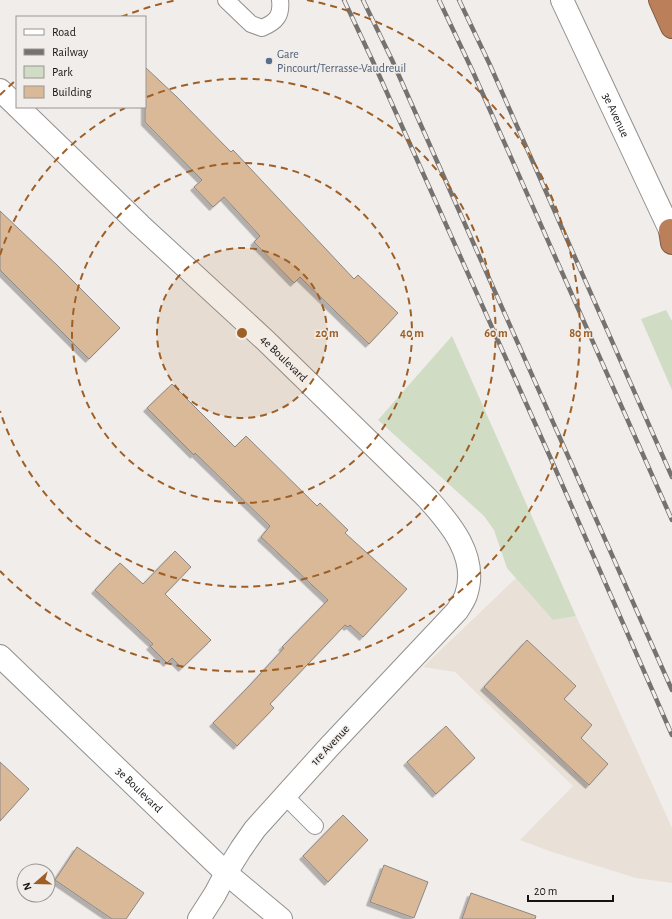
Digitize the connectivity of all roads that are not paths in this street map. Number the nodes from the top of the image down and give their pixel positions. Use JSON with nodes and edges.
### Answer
{"nodes":[{"id":1,"x":226,"y":0,"type":"edge"},
{"id":2,"x":280,"y":0,"type":"edge"},
{"id":3,"x":562,"y":0,"type":"edge"},
{"id":4,"x":660,"y":0,"type":"edge"},
{"id":5,"x":672,"y":27,"type":"edge"},
{"id":6,"x":0,"y":90,"type":"edge"},
{"id":7,"x":16,"y":104,"type":"edge"},
{"id":8,"x":20,"y":108,"type":"edge"},
{"id":9,"x":671,"y":234,"type":"edge"},
{"id":10,"x":469,"y":579,"type":"joint"},
{"id":11,"x":0,"y":656,"type":"edge"},
{"id":12,"x":284,"y":795,"type":"junction"},
{"id":13,"x":315,"y":826,"type":"dead end"},
{"id":14,"x":226,"y":873,"type":"junction"},
{"id":15,"x":199,"y":919,"type":"edge"},
{"id":16,"x":281,"y":919,"type":"edge"}],
"edges":[{"from":1,"to":2,"type":"lane"},
{"from":3,"to":9,"type":"street","name":"3e Avenue"},
{"from":4,"to":5,"type":"highway"},
{"from":6,"to":7,"type":"street","name":"4e Boulevard"},
{"from":8,"to":10,"type":"street","name":"4e Boulevard"},
{"from":10,"to":12,"type":"street","name":"1re Avenue"},
{"from":11,"to":14,"type":"street","name":"3e Boulevard"},
{"from":12,"to":13,"type":"lane"},
{"from":12,"to":14,"type":"street","name":"1re Avenue"},
{"from":14,"to":15,"type":"street","name":"1re Avenue"},
{"from":14,"to":16,"type":"street","name":"3e Boulevard"}]}
